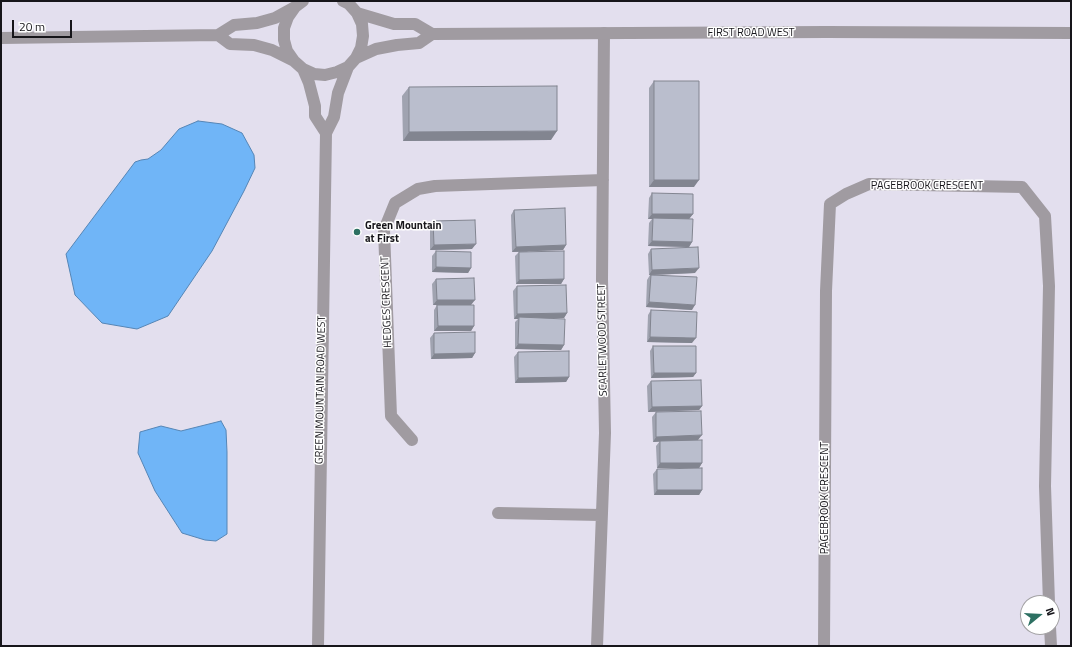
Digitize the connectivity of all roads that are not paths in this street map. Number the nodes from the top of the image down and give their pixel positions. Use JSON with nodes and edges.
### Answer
{"nodes":[{"id":1,"x":343,"y":1,"type":"edge"},
{"id":2,"x":299,"y":4,"type":"edge"},
{"id":3,"x":357,"y":13,"type":"junction"},
{"id":4,"x":604,"y":33,"type":"junction"},
{"id":5,"x":1071,"y":33,"type":"edge"},
{"id":6,"x":432,"y":34,"type":"junction"},
{"id":7,"x":218,"y":35,"type":"junction"},
{"id":8,"x":1,"y":38,"type":"edge"},
{"id":9,"x":352,"y":63,"type":"junction"},
{"id":10,"x":298,"y":65,"type":"junction"},
{"id":11,"x":326,"y":133,"type":"junction"},
{"id":12,"x":603,"y":180,"type":"junction"},
{"id":13,"x":412,"y":440,"type":"dead end"},
{"id":14,"x":498,"y":513,"type":"dead end"},
{"id":15,"x":601,"y":515,"type":"junction"},
{"id":16,"x":1049,"y":595,"type":"edge"},
{"id":17,"x":1050,"y":635,"type":"edge"},
{"id":18,"x":318,"y":646,"type":"edge"},
{"id":19,"x":597,"y":646,"type":"edge"},
{"id":20,"x":824,"y":646,"type":"edge"},
{"id":21,"x":1051,"y":646,"type":"edge"}],
"edges":[{"from":1,"to":3,"type":"street"},
{"from":2,"to":7,"type":"street"},
{"from":2,"to":10,"type":"street"},
{"from":3,"to":6,"type":"street"},
{"from":3,"to":9,"type":"street","name":"GREEN MOUNTAIN ROAD WEST"},
{"from":4,"to":5,"type":"street","name":"FIRST ROAD WEST"},
{"from":4,"to":6,"type":"street","name":"FIRST ROAD WEST"},
{"from":4,"to":12,"type":"street","name":"SCARLETWOOD STREET"},
{"from":6,"to":9,"type":"street","name":"FIRST ROAD WEST"},
{"from":7,"to":8,"type":"street"},
{"from":7,"to":10,"type":"street"},
{"from":9,"to":10,"type":"street","name":"FIRST ROAD WEST"},
{"from":9,"to":11,"type":"street","name":"GREEN MOUNTAIN ROAD WEST"},
{"from":10,"to":11,"type":"street"},
{"from":11,"to":18,"type":"street","name":"GREEN MOUNTAIN ROAD WEST"},
{"from":12,"to":13,"type":"street","name":"HEDGES CRESCENT"},
{"from":12,"to":15,"type":"street","name":"SCARLETWOOD STREET"},
{"from":14,"to":15,"type":"street"},
{"from":15,"to":19,"type":"street","name":"SCARLETWOOD STREET"},
{"from":16,"to":20,"type":"street","name":"PAGEBROOK CRESCENT"},
{"from":17,"to":21,"type":"street"}]}
